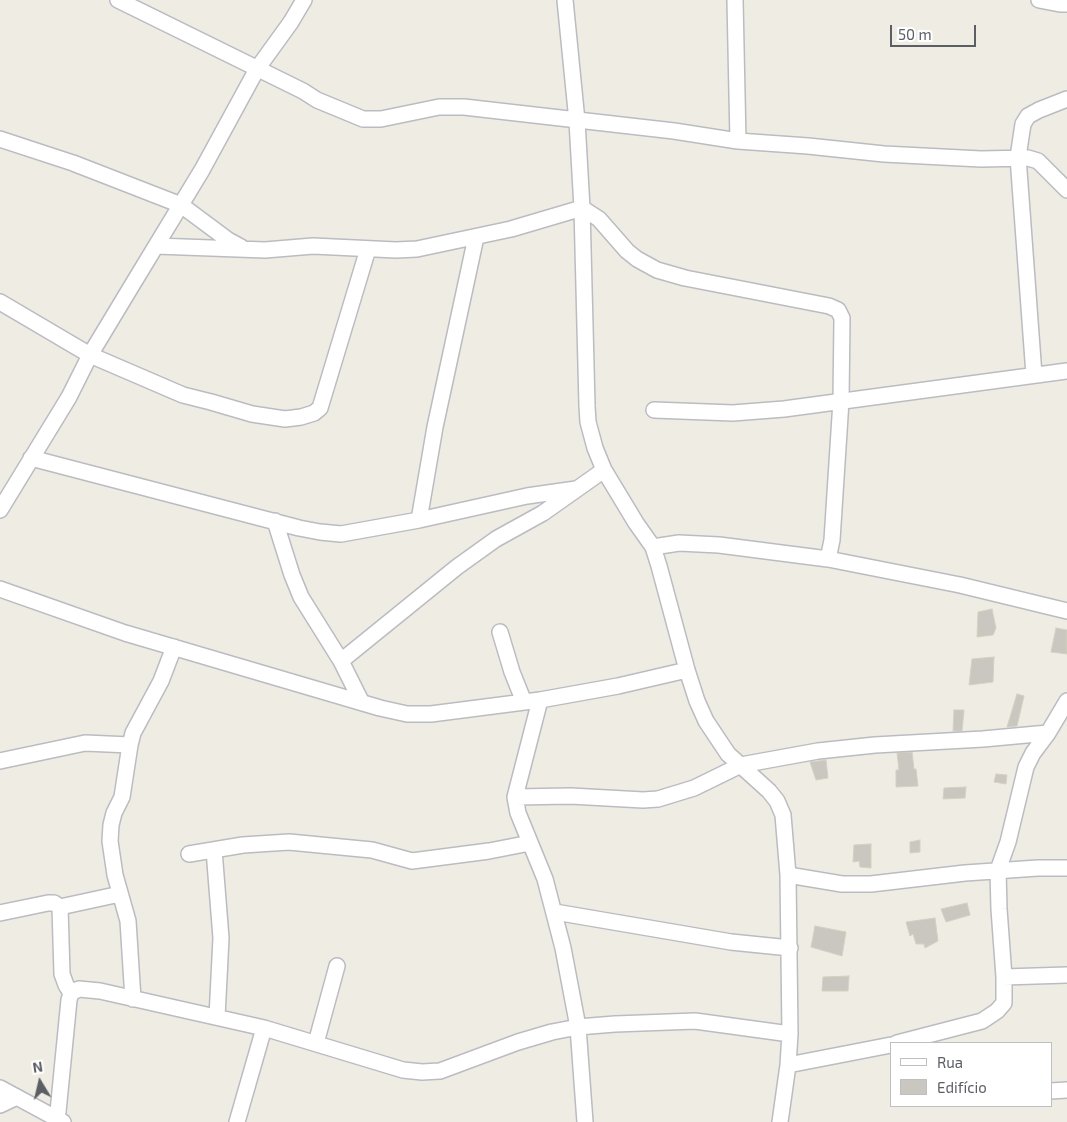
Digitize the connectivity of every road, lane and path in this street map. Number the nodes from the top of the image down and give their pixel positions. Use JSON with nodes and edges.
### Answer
{"nodes":[{"id":1,"x":118,"y":0,"type":"edge"},
{"id":2,"x":304,"y":0,"type":"edge"},
{"id":3,"x":565,"y":0,"type":"edge"},
{"id":4,"x":735,"y":0,"type":"edge"},
{"id":5,"x":1039,"y":0,"type":"edge"},
{"id":6,"x":1067,"y":4,"type":"edge"},
{"id":7,"x":257,"y":69,"type":"junction"},
{"id":8,"x":1067,"y":99,"type":"edge"},
{"id":9,"x":577,"y":121,"type":"junction"},
{"id":10,"x":0,"y":139,"type":"edge"},
{"id":11,"x":738,"y":141,"type":"junction"},
{"id":12,"x":1018,"y":157,"type":"junction"},
{"id":13,"x":1067,"y":190,"type":"edge"},
{"id":14,"x":181,"y":205,"type":"junction"},
{"id":15,"x":582,"y":208,"type":"junction"},
{"id":16,"x":476,"y":237,"type":"junction"},
{"id":17,"x":156,"y":246,"type":"junction"},
{"id":18,"x":244,"y":249,"type":"junction"},
{"id":19,"x":368,"y":249,"type":"junction"},
{"id":20,"x":0,"y":302,"type":"edge"},
{"id":21,"x":90,"y":355,"type":"junction"},
{"id":22,"x":1067,"y":372,"type":"edge"},
{"id":23,"x":1034,"y":375,"type":"junction"},
{"id":24,"x":841,"y":401,"type":"junction"},
{"id":25,"x":654,"y":410,"type":"dead end"},
{"id":26,"x":31,"y":458,"type":"junction"},
{"id":27,"x":604,"y":470,"type":"junction"},
{"id":28,"x":576,"y":489,"type":"junction"},
{"id":29,"x":0,"y":510,"type":"edge"},
{"id":30,"x":419,"y":520,"type":"junction"},
{"id":31,"x":275,"y":521,"type":"junction"},
{"id":32,"x":652,"y":547,"type":"junction"},
{"id":33,"x":828,"y":559,"type":"junction"},
{"id":34,"x":0,"y":589,"type":"edge"},
{"id":35,"x":1067,"y":611,"type":"edge"},
{"id":36,"x":500,"y":632,"type":"dead end"},
{"id":37,"x":174,"y":647,"type":"junction"},
{"id":38,"x":341,"y":661,"type":"junction"},
{"id":39,"x":687,"y":670,"type":"junction"},
{"id":40,"x":540,"y":700,"type":"junction"},
{"id":41,"x":1067,"y":701,"type":"edge"},
{"id":42,"x":524,"y":702,"type":"junction"},
{"id":43,"x":362,"y":703,"type":"junction"},
{"id":44,"x":1048,"y":733,"type":"junction"},
{"id":45,"x":130,"y":745,"type":"junction"},
{"id":46,"x":0,"y":761,"type":"edge"},
{"id":47,"x":741,"y":765,"type":"junction"},
{"id":48,"x":515,"y":797,"type":"junction"},
{"id":49,"x":530,"y":843,"type":"junction"},
{"id":50,"x":214,"y":850,"type":"junction"},
{"id":51,"x":189,"y":854,"type":"dead end"},
{"id":52,"x":1067,"y":868,"type":"edge"},
{"id":53,"x":998,"y":870,"type":"junction"},
{"id":54,"x":788,"y":874,"type":"junction"},
{"id":55,"x":120,"y":894,"type":"junction"},
{"id":56,"x":60,"y":907,"type":"junction"},
{"id":57,"x":555,"y":912,"type":"junction"},
{"id":58,"x":0,"y":913,"type":"edge"},
{"id":59,"x":790,"y":948,"type":"junction"},
{"id":60,"x":337,"y":966,"type":"dead end"},
{"id":61,"x":1067,"y":975,"type":"edge"},
{"id":62,"x":1004,"y":977,"type":"junction"},
{"id":63,"x":71,"y":993,"type":"junction"},
{"id":64,"x":133,"y":998,"type":"junction"},
{"id":65,"x":218,"y":1017,"type":"junction"},
{"id":66,"x":578,"y":1027,"type":"junction"},
{"id":67,"x":264,"y":1028,"type":"junction"},
{"id":68,"x":790,"y":1034,"type":"junction"},
{"id":69,"x":915,"y":1042,"type":"edge"},
{"id":70,"x":316,"y":1043,"type":"junction"},
{"id":71,"x":890,"y":1045,"type":"edge"},
{"id":72,"x":788,"y":1064,"type":"junction"},
{"id":73,"x":0,"y":1088,"type":"edge"},
{"id":74,"x":1067,"y":1090,"type":"edge"},
{"id":75,"x":1052,"y":1092,"type":"edge"},
{"id":76,"x":17,"y":1097,"type":"junction"},
{"id":77,"x":0,"y":1106,"type":"edge"},
{"id":78,"x":59,"y":1121,"type":"edge"},
{"id":79,"x":237,"y":1122,"type":"edge"},
{"id":80,"x":585,"y":1122,"type":"edge"},
{"id":81,"x":780,"y":1122,"type":"edge"}],
"edges":[{"from":1,"to":7,"type":"street"},
{"from":2,"to":7,"type":"street"},
{"from":3,"to":9,"type":"street"},
{"from":4,"to":11,"type":"street"},
{"from":5,"to":6,"type":"street"},
{"from":7,"to":9,"type":"street"},
{"from":7,"to":14,"type":"street"},
{"from":8,"to":12,"type":"street"},
{"from":9,"to":11,"type":"street"},
{"from":9,"to":15,"type":"street"},
{"from":10,"to":14,"type":"street"},
{"from":11,"to":12,"type":"street"},
{"from":12,"to":13,"type":"street"},
{"from":12,"to":23,"type":"street"},
{"from":14,"to":17,"type":"street"},
{"from":14,"to":18,"type":"street"},
{"from":15,"to":16,"type":"street"},
{"from":15,"to":24,"type":"street"},
{"from":15,"to":27,"type":"street"},
{"from":16,"to":19,"type":"street"},
{"from":16,"to":30,"type":"street"},
{"from":17,"to":18,"type":"street"},
{"from":17,"to":21,"type":"street"},
{"from":18,"to":19,"type":"street"},
{"from":19,"to":21,"type":"street"},
{"from":20,"to":21,"type":"street"},
{"from":21,"to":26,"type":"street"},
{"from":22,"to":23,"type":"street"},
{"from":23,"to":24,"type":"street"},
{"from":24,"to":25,"type":"street"},
{"from":24,"to":33,"type":"street"},
{"from":26,"to":29,"type":"street"},
{"from":26,"to":31,"type":"street"},
{"from":27,"to":28,"type":"street"},
{"from":27,"to":32,"type":"street"},
{"from":28,"to":30,"type":"street"},
{"from":28,"to":38,"type":"street"},
{"from":30,"to":31,"type":"street"},
{"from":31,"to":38,"type":"street"},
{"from":32,"to":33,"type":"street"},
{"from":32,"to":39,"type":"street"},
{"from":33,"to":35,"type":"street"},
{"from":34,"to":37,"type":"street"},
{"from":36,"to":42,"type":"street"},
{"from":37,"to":43,"type":"street"},
{"from":37,"to":45,"type":"street"},
{"from":38,"to":43,"type":"street"},
{"from":39,"to":40,"type":"street"},
{"from":39,"to":47,"type":"street"},
{"from":40,"to":42,"type":"street"},
{"from":40,"to":48,"type":"street"},
{"from":41,"to":44,"type":"street"},
{"from":42,"to":43,"type":"street"},
{"from":44,"to":47,"type":"street"},
{"from":44,"to":53,"type":"street"},
{"from":45,"to":46,"type":"street"},
{"from":45,"to":55,"type":"street"},
{"from":47,"to":48,"type":"street"},
{"from":47,"to":54,"type":"street"},
{"from":48,"to":49,"type":"street"},
{"from":49,"to":50,"type":"street"},
{"from":49,"to":57,"type":"street"},
{"from":50,"to":51,"type":"street"},
{"from":50,"to":65,"type":"street"},
{"from":52,"to":53,"type":"street"},
{"from":53,"to":54,"type":"street"},
{"from":53,"to":62,"type":"street"},
{"from":54,"to":59,"type":"street"},
{"from":55,"to":56,"type":"street"},
{"from":55,"to":64,"type":"street"},
{"from":56,"to":58,"type":"street"},
{"from":56,"to":63,"type":"street"},
{"from":57,"to":59,"type":"street"},
{"from":57,"to":66,"type":"street"},
{"from":59,"to":68,"type":"street"},
{"from":60,"to":70,"type":"street"},
{"from":61,"to":62,"type":"street"},
{"from":62,"to":69,"type":"street"},
{"from":63,"to":64,"type":"street"},
{"from":63,"to":78,"type":"street"},
{"from":64,"to":65,"type":"street"},
{"from":65,"to":67,"type":"street"},
{"from":66,"to":68,"type":"street"},
{"from":66,"to":70,"type":"street"},
{"from":66,"to":80,"type":"street"},
{"from":67,"to":70,"type":"street"},
{"from":67,"to":79,"type":"street"},
{"from":68,"to":72,"type":"street"},
{"from":71,"to":72,"type":"street"},
{"from":72,"to":81,"type":"street"},
{"from":73,"to":76,"type":"street"},
{"from":74,"to":75,"type":"street"},
{"from":76,"to":77,"type":"street"},
{"from":76,"to":78,"type":"street"}]}
